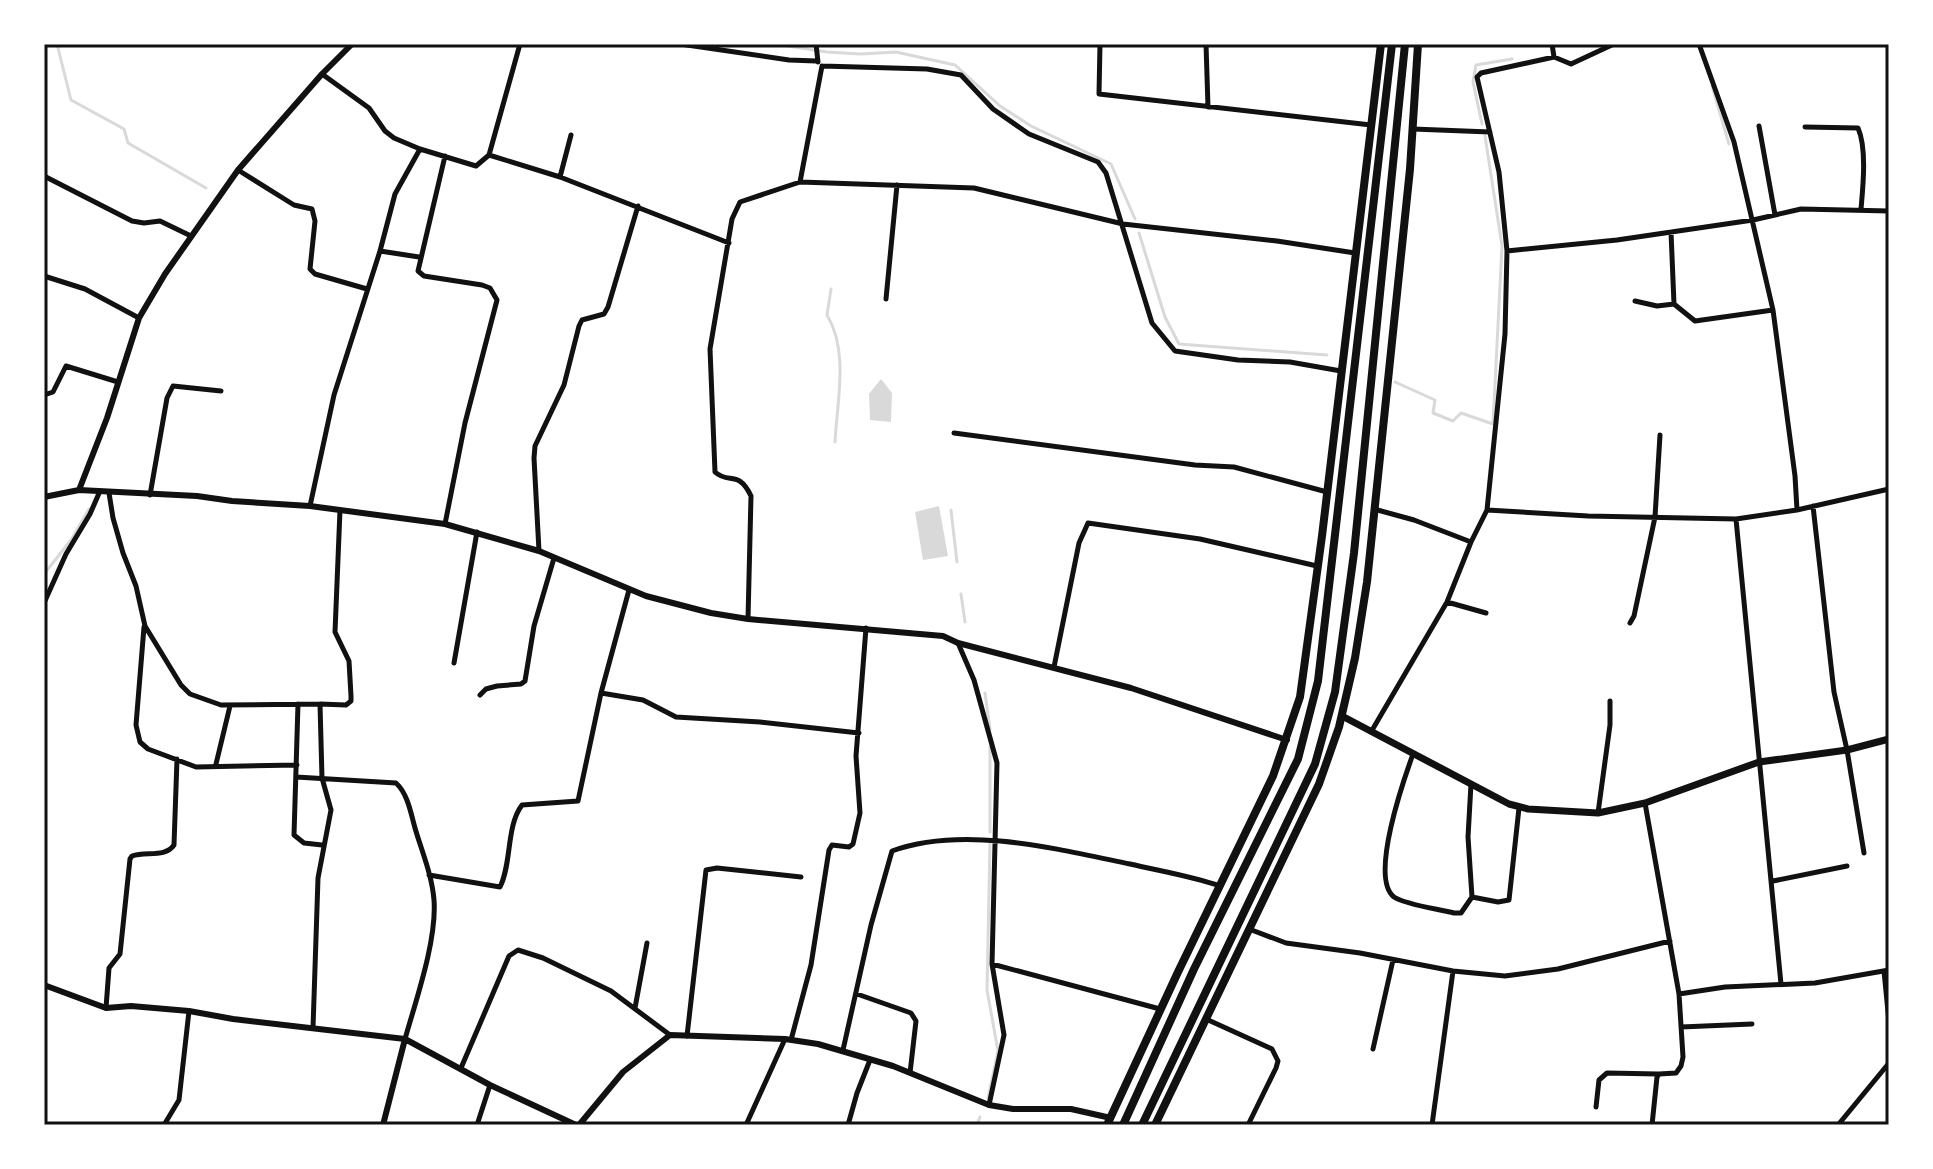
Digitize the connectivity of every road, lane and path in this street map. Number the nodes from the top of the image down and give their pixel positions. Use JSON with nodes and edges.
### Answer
{"nodes":[{"id":1,"x":352,"y":44,"type":"edge"},
{"id":2,"x":520,"y":44,"type":"edge"},
{"id":3,"x":680,"y":44,"type":"edge"},
{"id":4,"x":816,"y":44,"type":"edge"},
{"id":5,"x":1100,"y":44,"type":"edge"},
{"id":6,"x":1206,"y":44,"type":"edge"},
{"id":7,"x":1381,"y":44,"type":"edge"},
{"id":8,"x":1392,"y":44,"type":"edge"},
{"id":9,"x":1405,"y":44,"type":"edge"},
{"id":10,"x":1418,"y":44,"type":"edge"},
{"id":11,"x":1552,"y":44,"type":"edge"},
{"id":12,"x":1614,"y":44,"type":"edge"},
{"id":13,"x":1699,"y":44,"type":"edge"},
{"id":14,"x":1554,"y":57,"type":"junction"},
{"id":15,"x":818,"y":61,"type":"junction"},
{"id":16,"x":322,"y":74,"type":"junction"},
{"id":17,"x":1208,"y":107,"type":"junction"},
{"id":18,"x":1371,"y":125,"type":"junction"},
{"id":19,"x":1759,"y":126,"type":"dead end"},
{"id":20,"x":1805,"y":127,"type":"dead end"},
{"id":21,"x":1413,"y":129,"type":"junction"},
{"id":22,"x":1490,"y":132,"type":"junction"},
{"id":23,"x":571,"y":135,"type":"dead end"},
{"id":24,"x":420,"y":149,"type":"junction"},
{"id":25,"x":489,"y":155,"type":"junction"},
{"id":26,"x":445,"y":156,"type":"junction"},
{"id":27,"x":238,"y":170,"type":"junction"},
{"id":28,"x":44,"y":176,"type":"edge"},
{"id":29,"x":560,"y":177,"type":"junction"},
{"id":30,"x":800,"y":182,"type":"junction"},
{"id":31,"x":897,"y":185,"type":"junction"},
{"id":32,"x":638,"y":206,"type":"junction"},
{"id":33,"x":1861,"y":209,"type":"junction"},
{"id":34,"x":1889,"y":211,"type":"edge"},
{"id":35,"x":1775,"y":215,"type":"junction"},
{"id":36,"x":1753,"y":220,"type":"junction"},
{"id":37,"x":1123,"y":224,"type":"junction"},
{"id":38,"x":1671,"y":232,"type":"junction"},
{"id":39,"x":191,"y":236,"type":"junction"},
{"id":40,"x":729,"y":243,"type":"junction"},
{"id":41,"x":380,"y":251,"type":"junction"},
{"id":42,"x":1507,"y":251,"type":"junction"},
{"id":43,"x":1355,"y":253,"type":"junction"},
{"id":44,"x":419,"y":257,"type":"junction"},
{"id":45,"x":44,"y":276,"type":"edge"},
{"id":46,"x":367,"y":289,"type":"junction"},
{"id":47,"x":886,"y":299,"type":"dead end"},
{"id":48,"x":1635,"y":301,"type":"dead end"},
{"id":49,"x":1674,"y":304,"type":"junction"},
{"id":50,"x":1773,"y":310,"type":"junction"},
{"id":51,"x":139,"y":318,"type":"junction"},
{"id":52,"x":1341,"y":371,"type":"junction"},
{"id":53,"x":118,"y":382,"type":"junction"},
{"id":54,"x":221,"y":391,"type":"dead end"},
{"id":55,"x":44,"y":395,"type":"edge"},
{"id":56,"x":954,"y":433,"type":"dead end"},
{"id":57,"x":1660,"y":435,"type":"dead end"},
{"id":58,"x":1889,"y":489,"type":"edge"},
{"id":59,"x":79,"y":490,"type":"junction"},
{"id":60,"x":100,"y":491,"type":"junction"},
{"id":61,"x":1327,"y":492,"type":"junction"},
{"id":62,"x":109,"y":493,"type":"junction"},
{"id":63,"x":150,"y":495,"type":"junction"},
{"id":64,"x":44,"y":497,"type":"edge"},
{"id":65,"x":310,"y":506,"type":"junction"},
{"id":66,"x":1813,"y":506,"type":"junction"},
{"id":67,"x":1374,"y":509,"type":"junction"},
{"id":68,"x":340,"y":510,"type":"junction"},
{"id":69,"x":1487,"y":510,"type":"junction"},
{"id":70,"x":1797,"y":510,"type":"junction"},
{"id":71,"x":1655,"y":517,"type":"junction"},
{"id":72,"x":1736,"y":519,"type":"junction"},
{"id":73,"x":445,"y":524,"type":"junction"},
{"id":74,"x":477,"y":531,"type":"junction"},
{"id":75,"x":1471,"y":542,"type":"junction"},
{"id":76,"x":539,"y":551,"type":"junction"},
{"id":77,"x":554,"y":558,"type":"junction"},
{"id":78,"x":1318,"y":566,"type":"junction"},
{"id":79,"x":629,"y":590,"type":"junction"},
{"id":80,"x":1447,"y":602,"type":"junction"},
{"id":81,"x":44,"y":603,"type":"edge"},
{"id":82,"x":1486,"y":613,"type":"dead end"},
{"id":83,"x":748,"y":619,"type":"junction"},
{"id":84,"x":1630,"y":623,"type":"dead end"},
{"id":85,"x":145,"y":626,"type":"junction"},
{"id":86,"x":866,"y":628,"type":"junction"},
{"id":87,"x":958,"y":643,"type":"junction"},
{"id":88,"x":454,"y":663,"type":"dead end"},
{"id":89,"x":1054,"y":667,"type":"junction"},
{"id":90,"x":601,"y":693,"type":"junction"},
{"id":91,"x":480,"y":695,"type":"dead end"},
{"id":92,"x":1610,"y":701,"type":"dead end"},
{"id":93,"x":298,"y":704,"type":"junction"},
{"id":94,"x":320,"y":704,"type":"junction"},
{"id":95,"x":230,"y":706,"type":"junction"},
{"id":96,"x":1342,"y":716,"type":"junction"},
{"id":97,"x":859,"y":733,"type":"junction"},
{"id":98,"x":1371,"y":733,"type":"junction"},
{"id":99,"x":1889,"y":739,"type":"edge"},
{"id":100,"x":1287,"y":740,"type":"junction"},
{"id":101,"x":1847,"y":750,"type":"junction"},
{"id":102,"x":1413,"y":754,"type":"junction"},
{"id":103,"x":177,"y":759,"type":"junction"},
{"id":104,"x":1759,"y":762,"type":"junction"},
{"id":105,"x":216,"y":764,"type":"dead end"},
{"id":106,"x":297,"y":765,"type":"junction"},
{"id":107,"x":296,"y":777,"type":"junction"},
{"id":108,"x":322,"y":778,"type":"junction"},
{"id":109,"x":1471,"y":784,"type":"junction"},
{"id":110,"x":1645,"y":803,"type":"junction"},
{"id":111,"x":1519,"y":808,"type":"junction"},
{"id":112,"x":1598,"y":813,"type":"junction"},
{"id":113,"x":995,"y":841,"type":"junction"},
{"id":114,"x":322,"y":845,"type":"junction"},
{"id":115,"x":1864,"y":853,"type":"dead end"},
{"id":116,"x":1847,"y":866,"type":"dead end"},
{"id":117,"x":429,"y":875,"type":"junction"},
{"id":118,"x":801,"y":877,"type":"dead end"},
{"id":119,"x":1773,"y":881,"type":"junction"},
{"id":120,"x":1220,"y":886,"type":"junction"},
{"id":121,"x":1472,"y":897,"type":"junction"},
{"id":122,"x":1249,"y":929,"type":"junction"},
{"id":123,"x":1670,"y":941,"type":"junction"},
{"id":124,"x":647,"y":943,"type":"dead end"},
{"id":125,"x":1393,"y":960,"type":"junction"},
{"id":126,"x":992,"y":964,"type":"junction"},
{"id":127,"x":1887,"y":970,"type":"edge"},
{"id":128,"x":1453,"y":971,"type":"junction"},
{"id":129,"x":1781,"y":984,"type":"junction"},
{"id":130,"x":44,"y":985,"type":"edge"},
{"id":131,"x":857,"y":994,"type":"junction"},
{"id":132,"x":1679,"y":994,"type":"junction"},
{"id":133,"x":106,"y":1008,"type":"junction"},
{"id":134,"x":635,"y":1008,"type":"junction"},
{"id":135,"x":1160,"y":1009,"type":"junction"},
{"id":136,"x":189,"y":1011,"type":"junction"},
{"id":137,"x":1206,"y":1019,"type":"junction"},
{"id":138,"x":1889,"y":1022,"type":"edge"},
{"id":139,"x":1752,"y":1024,"type":"dead end"},
{"id":140,"x":1681,"y":1027,"type":"junction"},
{"id":141,"x":313,"y":1028,"type":"junction"},
{"id":142,"x":670,"y":1035,"type":"junction"},
{"id":143,"x":687,"y":1036,"type":"junction"},
{"id":144,"x":405,"y":1039,"type":"junction"},
{"id":145,"x":788,"y":1039,"type":"junction"},
{"id":146,"x":1373,"y":1049,"type":"dead end"},
{"id":147,"x":843,"y":1050,"type":"junction"},
{"id":148,"x":870,"y":1060,"type":"junction"},
{"id":149,"x":1889,"y":1063,"type":"edge"},
{"id":150,"x":461,"y":1068,"type":"junction"},
{"id":151,"x":910,"y":1074,"type":"junction"},
{"id":152,"x":1659,"y":1074,"type":"junction"},
{"id":153,"x":490,"y":1085,"type":"junction"},
{"id":154,"x":989,"y":1105,"type":"junction"},
{"id":155,"x":1596,"y":1107,"type":"dead end"},
{"id":156,"x":1109,"y":1121,"type":"edge"},
{"id":157,"x":164,"y":1125,"type":"edge"},
{"id":158,"x":383,"y":1125,"type":"edge"},
{"id":159,"x":477,"y":1125,"type":"edge"},
{"id":160,"x":578,"y":1125,"type":"edge"},
{"id":161,"x":746,"y":1125,"type":"edge"},
{"id":162,"x":848,"y":1125,"type":"edge"},
{"id":163,"x":1123,"y":1125,"type":"edge"},
{"id":164,"x":1142,"y":1125,"type":"edge"},
{"id":165,"x":1155,"y":1125,"type":"edge"},
{"id":166,"x":1248,"y":1125,"type":"edge"},
{"id":167,"x":1432,"y":1125,"type":"edge"},
{"id":168,"x":1652,"y":1125,"type":"edge"},
{"id":169,"x":1838,"y":1125,"type":"edge"}],
"edges":[{"from":1,"to":16,"type":"street"},
{"from":2,"to":25,"type":"street"},
{"from":3,"to":15,"type":"street"},
{"from":4,"to":15,"type":"street"},
{"from":5,"to":17,"type":"street"},
{"from":6,"to":17,"type":"street"},
{"from":7,"to":18,"type":"highway"},
{"from":8,"to":163,"type":"highway"},
{"from":9,"to":164,"type":"highway"},
{"from":10,"to":21,"type":"highway"},
{"from":11,"to":14,"type":"street"},
{"from":12,"to":14,"type":"street"},
{"from":13,"to":36,"type":"street"},
{"from":14,"to":22,"type":"street"},
{"from":15,"to":30,"type":"street"},
{"from":15,"to":37,"type":"street"},
{"from":16,"to":24,"type":"street"},
{"from":16,"to":27,"type":"street"},
{"from":17,"to":18,"type":"street"},
{"from":18,"to":43,"type":"highway"},
{"from":19,"to":35,"type":"street"},
{"from":20,"to":33,"type":"street"},
{"from":21,"to":22,"type":"street"},
{"from":21,"to":67,"type":"highway"},
{"from":22,"to":42,"type":"street"},
{"from":23,"to":29,"type":"street"},
{"from":24,"to":26,"type":"street"},
{"from":24,"to":41,"type":"street"},
{"from":25,"to":26,"type":"street"},
{"from":25,"to":29,"type":"street"},
{"from":26,"to":44,"type":"street"},
{"from":27,"to":39,"type":"street"},
{"from":27,"to":46,"type":"street"},
{"from":28,"to":39,"type":"street"},
{"from":29,"to":32,"type":"street"},
{"from":30,"to":31,"type":"street"},
{"from":30,"to":40,"type":"street"},
{"from":31,"to":37,"type":"street"},
{"from":31,"to":47,"type":"street"},
{"from":32,"to":40,"type":"street"},
{"from":32,"to":76,"type":"street"},
{"from":33,"to":34,"type":"street"},
{"from":33,"to":35,"type":"street"},
{"from":35,"to":36,"type":"street"},
{"from":36,"to":38,"type":"street"},
{"from":36,"to":50,"type":"street"},
{"from":37,"to":43,"type":"street"},
{"from":37,"to":52,"type":"street"},
{"from":38,"to":42,"type":"street"},
{"from":38,"to":49,"type":"street"},
{"from":39,"to":51,"type":"street"},
{"from":40,"to":83,"type":"street"},
{"from":41,"to":44,"type":"street"},
{"from":41,"to":46,"type":"street"},
{"from":42,"to":69,"type":"street"},
{"from":43,"to":52,"type":"highway"},
{"from":44,"to":73,"type":"street"},
{"from":45,"to":51,"type":"street"},
{"from":46,"to":65,"type":"street"},
{"from":48,"to":49,"type":"street"},
{"from":49,"to":50,"type":"street"},
{"from":50,"to":70,"type":"street"},
{"from":51,"to":53,"type":"street"},
{"from":52,"to":61,"type":"highway"},
{"from":53,"to":55,"type":"street"},
{"from":53,"to":59,"type":"street"},
{"from":54,"to":63,"type":"street"},
{"from":56,"to":61,"type":"street"},
{"from":57,"to":71,"type":"street"},
{"from":58,"to":66,"type":"street"},
{"from":59,"to":60,"type":"street"},
{"from":59,"to":64,"type":"street"},
{"from":60,"to":62,"type":"street"},
{"from":60,"to":81,"type":"street"},
{"from":61,"to":78,"type":"highway"},
{"from":62,"to":63,"type":"street"},
{"from":62,"to":85,"type":"street"},
{"from":63,"to":65,"type":"street"},
{"from":65,"to":68,"type":"street"},
{"from":66,"to":70,"type":"street"},
{"from":66,"to":101,"type":"street"},
{"from":67,"to":75,"type":"street"},
{"from":67,"to":96,"type":"highway"},
{"from":68,"to":73,"type":"street"},
{"from":68,"to":94,"type":"street"},
{"from":69,"to":71,"type":"street"},
{"from":69,"to":75,"type":"street"},
{"from":70,"to":72,"type":"street"},
{"from":71,"to":72,"type":"street"},
{"from":71,"to":84,"type":"street"},
{"from":72,"to":104,"type":"street"},
{"from":73,"to":74,"type":"street"},
{"from":74,"to":76,"type":"street"},
{"from":74,"to":88,"type":"street"},
{"from":75,"to":80,"type":"street"},
{"from":76,"to":77,"type":"street"},
{"from":77,"to":79,"type":"street"},
{"from":77,"to":91,"type":"street"},
{"from":78,"to":89,"type":"street"},
{"from":78,"to":100,"type":"highway"},
{"from":79,"to":83,"type":"street"},
{"from":79,"to":90,"type":"street"},
{"from":80,"to":82,"type":"street"},
{"from":80,"to":98,"type":"street"},
{"from":83,"to":86,"type":"street"},
{"from":85,"to":95,"type":"street"},
{"from":85,"to":103,"type":"street"},
{"from":86,"to":87,"type":"street"},
{"from":86,"to":97,"type":"street"},
{"from":87,"to":89,"type":"street"},
{"from":87,"to":113,"type":"street"},
{"from":89,"to":100,"type":"street"},
{"from":90,"to":97,"type":"street"},
{"from":90,"to":117,"type":"street"},
{"from":92,"to":112,"type":"street"},
{"from":93,"to":94,"type":"street"},
{"from":93,"to":95,"type":"street"},
{"from":93,"to":106,"type":"street"},
{"from":94,"to":108,"type":"street"},
{"from":95,"to":105,"type":"street"},
{"from":96,"to":98,"type":"main road"},
{"from":96,"to":122,"type":"highway"},
{"from":97,"to":145,"type":"street"},
{"from":98,"to":102,"type":"main road"},
{"from":99,"to":101,"type":"main road"},
{"from":100,"to":120,"type":"highway"},
{"from":101,"to":104,"type":"main road"},
{"from":101,"to":115,"type":"street"},
{"from":102,"to":109,"type":"main road"},
{"from":102,"to":121,"type":"street"},
{"from":103,"to":106,"type":"street"},
{"from":103,"to":133,"type":"street"},
{"from":104,"to":110,"type":"main road"},
{"from":104,"to":119,"type":"street"},
{"from":106,"to":107,"type":"street"},
{"from":107,"to":108,"type":"street"},
{"from":107,"to":114,"type":"street"},
{"from":108,"to":114,"type":"street"},
{"from":108,"to":117,"type":"street"},
{"from":109,"to":111,"type":"main road"},
{"from":109,"to":121,"type":"street"},
{"from":110,"to":112,"type":"main road"},
{"from":110,"to":123,"type":"street"},
{"from":111,"to":112,"type":"main road"},
{"from":111,"to":121,"type":"street"},
{"from":113,"to":120,"type":"street"},
{"from":113,"to":126,"type":"street"},
{"from":113,"to":131,"type":"street"},
{"from":114,"to":141,"type":"street"},
{"from":116,"to":119,"type":"street"},
{"from":117,"to":144,"type":"street"},
{"from":118,"to":143,"type":"street"},
{"from":119,"to":129,"type":"street"},
{"from":120,"to":135,"type":"highway"},
{"from":122,"to":125,"type":"street"},
{"from":122,"to":137,"type":"highway"},
{"from":123,"to":128,"type":"street"},
{"from":123,"to":132,"type":"street"},
{"from":124,"to":134,"type":"street"},
{"from":125,"to":128,"type":"street"},
{"from":125,"to":146,"type":"street"},
{"from":126,"to":135,"type":"street"},
{"from":126,"to":154,"type":"street"},
{"from":127,"to":129,"type":"street"},
{"from":127,"to":138,"type":"street"},
{"from":128,"to":167,"type":"street"},
{"from":129,"to":132,"type":"street"},
{"from":130,"to":133,"type":"street"},
{"from":131,"to":147,"type":"street"},
{"from":131,"to":151,"type":"street"},
{"from":132,"to":140,"type":"street"},
{"from":133,"to":136,"type":"street"},
{"from":134,"to":142,"type":"street"},
{"from":134,"to":150,"type":"street"},
{"from":135,"to":156,"type":"highway"},
{"from":136,"to":141,"type":"street"},
{"from":136,"to":157,"type":"street"},
{"from":137,"to":165,"type":"highway"},
{"from":137,"to":166,"type":"street"},
{"from":139,"to":140,"type":"street"},
{"from":140,"to":152,"type":"street"},
{"from":141,"to":144,"type":"street"},
{"from":142,"to":143,"type":"street"},
{"from":142,"to":160,"type":"street"},
{"from":143,"to":145,"type":"street"},
{"from":144,"to":150,"type":"street"},
{"from":144,"to":158,"type":"street"},
{"from":145,"to":147,"type":"street"},
{"from":145,"to":161,"type":"street"},
{"from":147,"to":148,"type":"street"},
{"from":148,"to":151,"type":"street"},
{"from":148,"to":162,"type":"street"},
{"from":149,"to":169,"type":"street"},
{"from":150,"to":153,"type":"street"},
{"from":151,"to":154,"type":"street"},
{"from":152,"to":155,"type":"street"},
{"from":152,"to":168,"type":"street"},
{"from":153,"to":159,"type":"street"},
{"from":153,"to":160,"type":"street"},
{"from":154,"to":156,"type":"street"}]}
